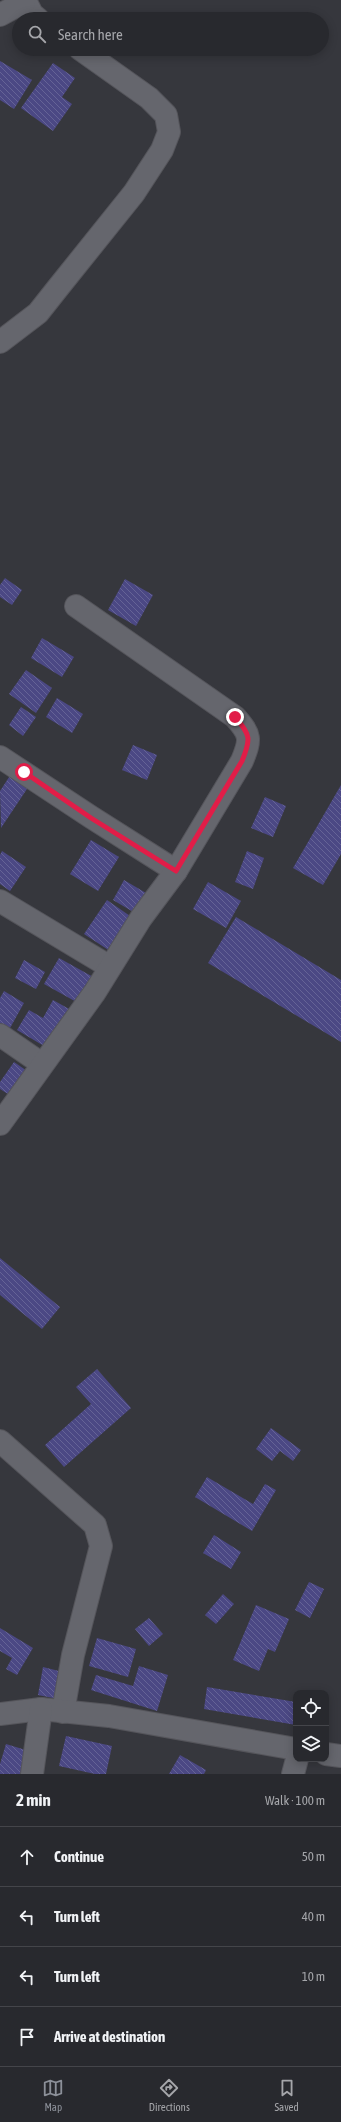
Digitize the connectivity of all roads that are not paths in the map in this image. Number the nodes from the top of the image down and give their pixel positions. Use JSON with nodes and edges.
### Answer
{"nodes":[{"id":1,"x":24,"y":1,"type":"edge"},
{"id":2,"x":31,"y":12,"type":"edge"},
{"id":3,"x":0,"y":15,"type":"edge"},
{"id":4,"x":90,"y":56,"type":"edge"},
{"id":5,"x":0,"y":342,"type":"edge"},
{"id":6,"x":76,"y":606,"type":"dead end"},
{"id":7,"x":0,"y":757,"type":"edge"},
{"id":8,"x":176,"y":871,"type":"junction"},
{"id":9,"x":0,"y":901,"type":"edge"},
{"id":10,"x":110,"y":967,"type":"junction"},
{"id":11,"x":0,"y":1035,"type":"edge"},
{"id":12,"x":42,"y":1064,"type":"junction"},
{"id":13,"x":0,"y":1124,"type":"edge"},
{"id":14,"x":0,"y":1441,"type":"edge"},
{"id":15,"x":41,"y":1710,"type":"junction"},
{"id":16,"x":63,"y":1712,"type":"junction"},
{"id":17,"x":0,"y":1714,"type":"edge"},
{"id":18,"x":293,"y":1748,"type":"edge"},
{"id":19,"x":329,"y":1754,"type":"edge"},
{"id":20,"x":341,"y":1756,"type":"edge"},
{"id":21,"x":296,"y":1762,"type":"edge"},
{"id":22,"x":32,"y":1774,"type":"edge"},
{"id":23,"x":293,"y":1774,"type":"edge"}],
"edges":[{"from":1,"to":2,"type":"street"},
{"from":1,"to":3,"type":"street"},
{"from":4,"to":5,"type":"street"},
{"from":6,"to":8,"type":"street"},
{"from":7,"to":8,"type":"street"},
{"from":8,"to":10,"type":"street"},
{"from":9,"to":10,"type":"street"},
{"from":10,"to":12,"type":"street"},
{"from":11,"to":12,"type":"street"},
{"from":12,"to":13,"type":"street"},
{"from":14,"to":16,"type":"street"},
{"from":15,"to":16,"type":"street"},
{"from":15,"to":17,"type":"street"},
{"from":15,"to":22,"type":"street"},
{"from":16,"to":18,"type":"street"},
{"from":19,"to":20,"type":"street"},
{"from":21,"to":23,"type":"street"}]}
